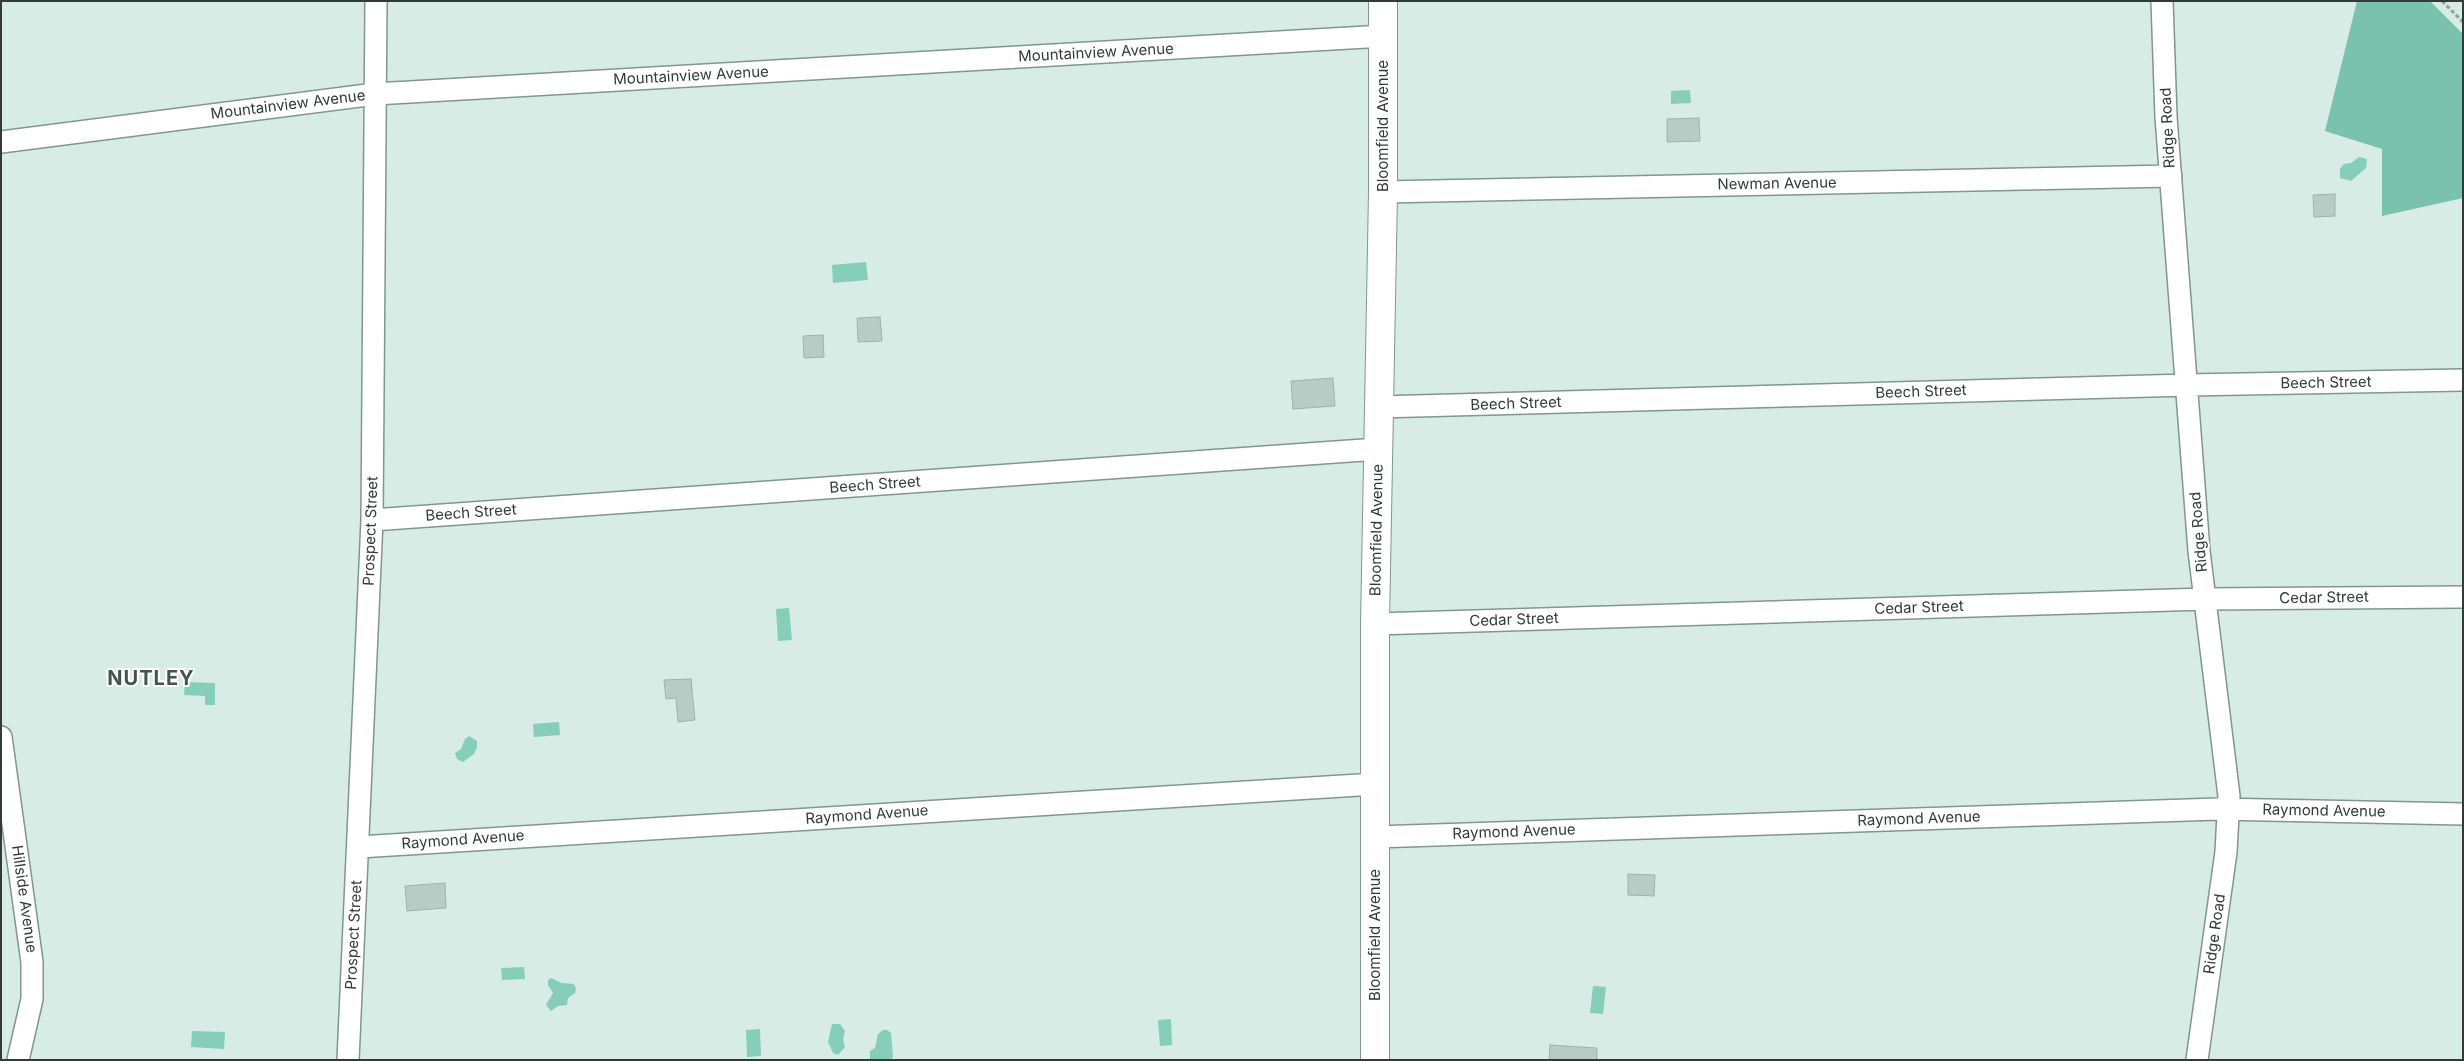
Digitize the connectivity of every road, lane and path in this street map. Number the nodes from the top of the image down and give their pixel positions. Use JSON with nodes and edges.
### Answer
{"nodes":[{"id":1,"x":376,"y":1,"type":"edge"},
{"id":2,"x":1383,"y":1,"type":"edge"},
{"id":3,"x":2162,"y":1,"type":"edge"},
{"id":4,"x":2442,"y":1,"type":"edge"},
{"id":5,"x":2463,"y":22,"type":"edge"},
{"id":6,"x":1384,"y":36,"type":"junction"},
{"id":7,"x":375,"y":94,"type":"junction"},
{"id":8,"x":1,"y":142,"type":"edge"},
{"id":9,"x":2171,"y":176,"type":"junction"},
{"id":10,"x":1383,"y":192,"type":"junction"},
{"id":11,"x":2463,"y":380,"type":"edge"},
{"id":12,"x":2187,"y":385,"type":"junction"},
{"id":13,"x":1379,"y":407,"type":"junction"},
{"id":14,"x":1378,"y":449,"type":"junction"},
{"id":15,"x":372,"y":520,"type":"junction"},
{"id":16,"x":2463,"y":597,"type":"edge"},
{"id":17,"x":2205,"y":600,"type":"junction"},
{"id":18,"x":1375,"y":624,"type":"junction"},
{"id":19,"x":1,"y":738,"type":"edge"},
{"id":20,"x":1375,"y":784,"type":"junction"},
{"id":21,"x":2228,"y":809,"type":"junction"},
{"id":22,"x":2463,"y":814,"type":"edge"},
{"id":23,"x":1375,"y":837,"type":"junction"},
{"id":24,"x":359,"y":847,"type":"junction"},
{"id":25,"x":18,"y":1060,"type":"edge"},
{"id":26,"x":348,"y":1060,"type":"edge"},
{"id":27,"x":1375,"y":1060,"type":"edge"},
{"id":28,"x":2197,"y":1060,"type":"edge"}],
"edges":[{"from":1,"to":7,"type":"street","name":"Prospect Street"},
{"from":2,"to":6,"type":"street","name":"Bloomfield Avenue"},
{"from":3,"to":9,"type":"street","name":"Ridge Road"},
{"from":4,"to":5,"type":"path"},
{"from":6,"to":7,"type":"street","name":"Mountainview Avenue"},
{"from":6,"to":10,"type":"street","name":"Bloomfield Avenue"},
{"from":7,"to":8,"type":"street","name":"Mountainview Avenue"},
{"from":7,"to":15,"type":"street","name":"Prospect Street"},
{"from":9,"to":10,"type":"street","name":"Newman Avenue"},
{"from":9,"to":12,"type":"street","name":"Ridge Road"},
{"from":10,"to":13,"type":"street","name":"Bloomfield Avenue"},
{"from":11,"to":12,"type":"street","name":"Beech Street"},
{"from":12,"to":13,"type":"street","name":"Beech Street"},
{"from":12,"to":17,"type":"street","name":"Ridge Road"},
{"from":13,"to":14,"type":"street","name":"Bloomfield Avenue"},
{"from":14,"to":15,"type":"street","name":"Beech Street"},
{"from":14,"to":18,"type":"street","name":"Bloomfield Avenue"},
{"from":15,"to":24,"type":"street","name":"Prospect Street"},
{"from":16,"to":17,"type":"street","name":"Cedar Street"},
{"from":17,"to":18,"type":"street","name":"Cedar Street"},
{"from":17,"to":21,"type":"street","name":"Ridge Road"},
{"from":18,"to":20,"type":"street","name":"Bloomfield Avenue"},
{"from":19,"to":25,"type":"street","name":"Hillside Avenue"},
{"from":20,"to":23,"type":"street","name":"Bloomfield Avenue"},
{"from":20,"to":24,"type":"street","name":"Raymond Avenue"},
{"from":21,"to":22,"type":"street","name":"Raymond Avenue"},
{"from":21,"to":23,"type":"street","name":"Raymond Avenue"},
{"from":21,"to":28,"type":"street","name":"Ridge Road"},
{"from":23,"to":27,"type":"street","name":"Bloomfield Avenue"},
{"from":24,"to":26,"type":"street","name":"Prospect Street"}]}
